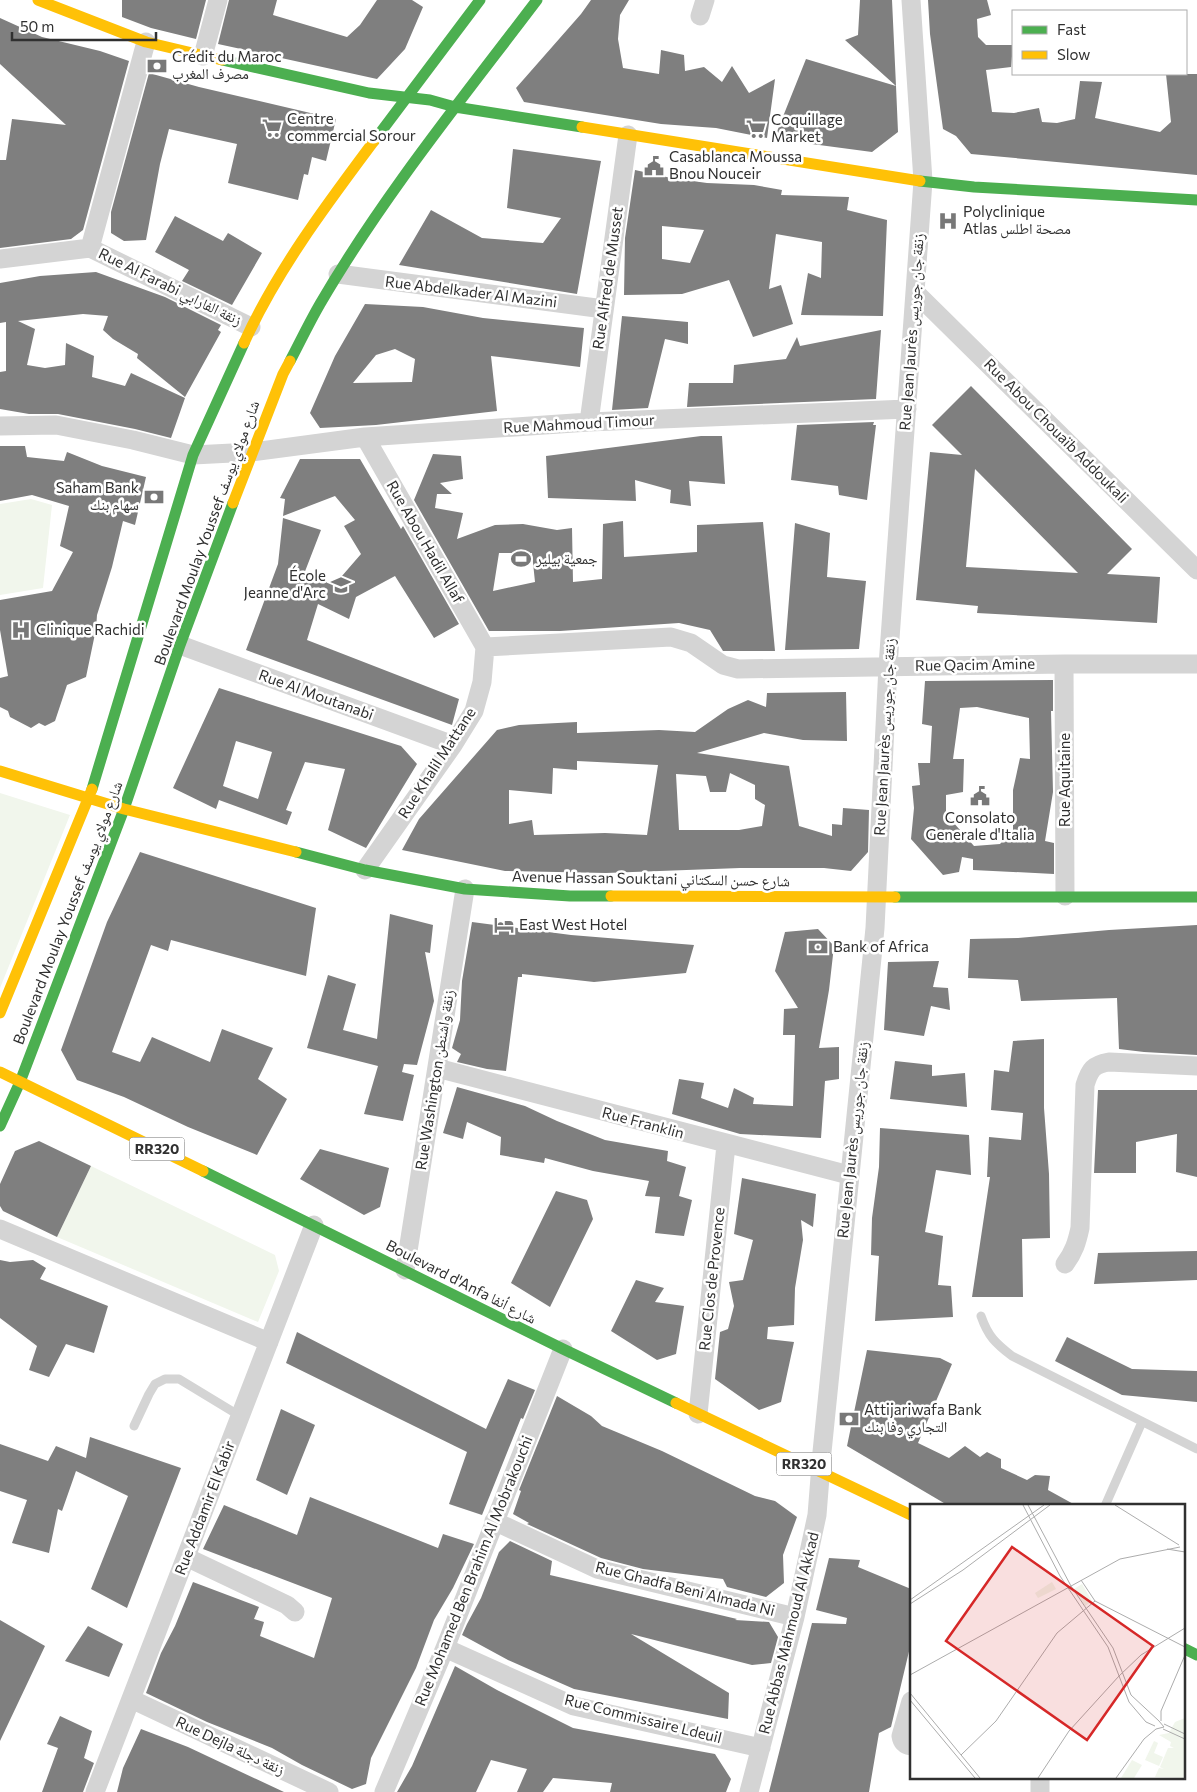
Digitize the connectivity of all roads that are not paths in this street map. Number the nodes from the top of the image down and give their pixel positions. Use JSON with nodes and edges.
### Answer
{"nodes":[{"id":1,"x":38,"y":0,"type":"edge"},
{"id":2,"x":218,"y":0,"type":"edge"},
{"id":3,"x":480,"y":0,"type":"edge"},
{"id":4,"x":537,"y":0,"type":"edge"},
{"id":5,"x":911,"y":0,"type":"edge"},
{"id":6,"x":146,"y":42,"type":"junction"},
{"id":7,"x":202,"y":56,"type":"junction"},
{"id":8,"x":406,"y":97,"type":"junction"},
{"id":9,"x":455,"y":107,"type":"junction"},
{"id":10,"x":628,"y":135,"type":"junction"},
{"id":11,"x":923,"y":181,"type":"junction"},
{"id":12,"x":1197,"y":200,"type":"edge"},
{"id":13,"x":90,"y":248,"type":"junction"},
{"id":14,"x":0,"y":259,"type":"edge"},
{"id":15,"x":338,"y":274,"type":"junction"},
{"id":16,"x":915,"y":292,"type":"junction"},
{"id":17,"x":604,"y":309,"type":"junction"},
{"id":18,"x":251,"y":327,"type":"junction"},
{"id":19,"x":907,"y":409,"type":"junction"},
{"id":20,"x":589,"y":422,"type":"junction"},
{"id":21,"x":0,"y":426,"type":"edge"},
{"id":22,"x":365,"y":437,"type":"junction"},
{"id":23,"x":252,"y":452,"type":"junction"},
{"id":24,"x":193,"y":455,"type":"junction"},
{"id":25,"x":1197,"y":570,"type":"edge"},
{"id":26,"x":180,"y":645,"type":"junction"},
{"id":27,"x":485,"y":647,"type":"junction"},
{"id":28,"x":1064,"y":664,"type":"junction"},
{"id":29,"x":1197,"y":664,"type":"edge"},
{"id":30,"x":888,"y":666,"type":"junction"},
{"id":31,"x":453,"y":745,"type":"junction"},
{"id":32,"x":0,"y":771,"type":"edge"},
{"id":33,"x":88,"y":798,"type":"junction"},
{"id":34,"x":124,"y":809,"type":"junction"},
{"id":35,"x":365,"y":870,"type":"junction"},
{"id":36,"x":465,"y":889,"type":"junction"},
{"id":37,"x":1066,"y":896,"type":"junction"},
{"id":38,"x":876,"y":897,"type":"junction"},
{"id":39,"x":1197,"y":897,"type":"edge"},
{"id":40,"x":0,"y":1013,"type":"edge"},
{"id":41,"x":1197,"y":1066,"type":"edge"},
{"id":42,"x":437,"y":1068,"type":"junction"},
{"id":43,"x":0,"y":1072,"type":"edge"},
{"id":44,"x":20,"y":1082,"type":"junction"},
{"id":45,"x":0,"y":1126,"type":"edge"},
{"id":46,"x":726,"y":1145,"type":"junction"},
{"id":47,"x":849,"y":1175,"type":"junction"},
{"id":48,"x":314,"y":1225,"type":"junction"},
{"id":49,"x":0,"y":1229,"type":"edge"},
{"id":50,"x":1065,"y":1264,"type":"dead end"},
{"id":51,"x":405,"y":1270,"type":"junction"},
{"id":52,"x":981,"y":1316,"type":"dead end"},
{"id":53,"x":269,"y":1342,"type":"junction"},
{"id":54,"x":563,"y":1349,"type":"junction"},
{"id":55,"x":698,"y":1414,"type":"junction"},
{"id":56,"x":240,"y":1416,"type":"junction"},
{"id":57,"x":1142,"y":1422,"type":"junction"},
{"id":58,"x":134,"y":1426,"type":"dead end"},
{"id":59,"x":1197,"y":1449,"type":"edge"},
{"id":60,"x":820,"y":1472,"type":"junction"},
{"id":61,"x":1106,"y":1504,"type":"edge"},
{"id":62,"x":910,"y":1515,"type":"edge"},
{"id":63,"x":494,"y":1521,"type":"junction"},
{"id":64,"x":186,"y":1557,"type":"junction"},
{"id":65,"x":295,"y":1612,"type":"dead end"},
{"id":66,"x":795,"y":1616,"type":"junction"},
{"id":67,"x":445,"y":1648,"type":"junction"},
{"id":68,"x":1184,"y":1648,"type":"edge"},
{"id":69,"x":1197,"y":1655,"type":"edge"},
{"id":70,"x":131,"y":1699,"type":"junction"},
{"id":71,"x":910,"y":1704,"type":"edge"},
{"id":72,"x":910,"y":1746,"type":"edge"},
{"id":73,"x":761,"y":1748,"type":"junction"},
{"id":74,"x":95,"y":1792,"type":"edge"},
{"id":75,"x":329,"y":1792,"type":"edge"},
{"id":76,"x":384,"y":1792,"type":"edge"},
{"id":77,"x":750,"y":1792,"type":"edge"}],
"edges":[{"from":1,"to":6,"type":"main road"},
{"from":2,"to":7,"type":"street"},
{"from":3,"to":8,"type":"main road","name":"Boulevard Moulay Youssef شارع مولاي يوسف"},
{"from":4,"to":9,"type":"main road","name":"Boulevard Moulay Youssef شارع مولاي يوسف"},
{"from":5,"to":11,"type":"street","name":"Rue Jean Jaurès زنقة جان جوريس"},
{"from":6,"to":7,"type":"main road"},
{"from":6,"to":13,"type":"street"},
{"from":7,"to":8,"type":"main road"},
{"from":8,"to":9,"type":"main road"},
{"from":8,"to":18,"type":"main road","name":"Boulevard Moulay Youssef شارع مولاي يوسف"},
{"from":9,"to":10,"type":"main road"},
{"from":9,"to":15,"type":"main road","name":"Boulevard Moulay Youssef شارع مولاي يوسف"},
{"from":10,"to":11,"type":"main road"},
{"from":10,"to":17,"type":"street","name":"Rue Alfred de Musset"},
{"from":11,"to":12,"type":"main road"},
{"from":11,"to":16,"type":"street","name":"Rue Jean Jaurès زنقة جان جوريس"},
{"from":13,"to":14,"type":"street","name":"Rue Al Farabi زنقة الفارابي"},
{"from":13,"to":18,"type":"street","name":"Rue Al Farabi زنقة الفارابي"},
{"from":15,"to":17,"type":"street","name":"Rue Abdelkader Al Mazini"},
{"from":15,"to":23,"type":"main road","name":"Boulevard Moulay Youssef شارع مولاي يوسف"},
{"from":16,"to":19,"type":"street","name":"Rue Jean Jaurès زنقة جان جوريس"},
{"from":16,"to":25,"type":"street","name":"Rue Abou Chouaïb Addoukali"},
{"from":17,"to":20,"type":"street","name":"Rue Alfred de Musset"},
{"from":18,"to":24,"type":"main road","name":"Boulevard Moulay Youssef شارع مولاي يوسف"},
{"from":19,"to":20,"type":"street","name":"Rue Mahmoud Timour"},
{"from":19,"to":30,"type":"street","name":"Rue Jean Jaurès زنقة جان جوريس"},
{"from":20,"to":22,"type":"street","name":"Rue Mahmoud Timour"},
{"from":21,"to":24,"type":"street","name":"Rue Mahmoud Timour"},
{"from":22,"to":23,"type":"street","name":"Rue Mahmoud Timour"},
{"from":22,"to":27,"type":"street","name":"Rue Abou Hadil Allaf"},
{"from":23,"to":24,"type":"street","name":"Rue Mahmoud Timour"},
{"from":23,"to":26,"type":"main road","name":"Boulevard Moulay Youssef شارع مولاي يوسف"},
{"from":24,"to":33,"type":"main road","name":"Boulevard Moulay Youssef شارع مولاي يوسف"},
{"from":26,"to":31,"type":"street","name":"Rue Al Moutanabi"},
{"from":26,"to":34,"type":"main road","name":"Boulevard Moulay Youssef شارع مولاي يوسف"},
{"from":27,"to":30,"type":"street","name":"Rue Qacim Amine"},
{"from":27,"to":31,"type":"street","name":"Rue Khalil Mattane"},
{"from":28,"to":29,"type":"street","name":"Rue Qacim Amine"},
{"from":28,"to":30,"type":"street","name":"Rue Qacim Amine"},
{"from":28,"to":37,"type":"street","name":"Rue Aquitaine"},
{"from":30,"to":38,"type":"street","name":"Rue Jean Jaurès زنقة جان جوريس"},
{"from":31,"to":35,"type":"street","name":"Rue Khalil Mattane"},
{"from":32,"to":33,"type":"main road","name":"Avenue Hassan Souktani شارع حسن السكتاني"},
{"from":33,"to":34,"type":"main road","name":"Avenue Hassan Souktani شارع حسن السكتاني"},
{"from":33,"to":40,"type":"main road","name":"Boulevard Moulay Youssef شارع مولاي يوسف"},
{"from":34,"to":35,"type":"main road","name":"Avenue Hassan Souktani شارع حسن السكتاني"},
{"from":34,"to":44,"type":"main road","name":"Boulevard Moulay Youssef شارع مولاي يوسف"},
{"from":35,"to":36,"type":"main road","name":"Avenue Hassan Souktani شارع حسن السكتاني"},
{"from":36,"to":38,"type":"main road","name":"Avenue Hassan Souktani شارع حسن السكتاني"},
{"from":36,"to":42,"type":"street","name":"Rue Washington زنقة واشنطن"},
{"from":37,"to":38,"type":"main road","name":"Avenue Hassan Souktani شارع حسن السكتاني"},
{"from":37,"to":39,"type":"main road","name":"Avenue Hassan Souktani شارع حسن السكتاني"},
{"from":38,"to":47,"type":"street","name":"Rue Jean Jaurès زنقة جان جوريس"},
{"from":41,"to":50,"type":"street"},
{"from":42,"to":46,"type":"street","name":"Rue Franklin"},
{"from":42,"to":51,"type":"street","name":"Rue Washington زنقة واشنطن"},
{"from":43,"to":44,"type":"main road","name":"Boulevard d'Anfa شارع أنفا","number":"RR320"},
{"from":44,"to":45,"type":"main road","name":"Boulevard Moulay Youssef شارع مولاي يوسف"},
{"from":44,"to":48,"type":"main road","name":"Boulevard d'Anfa شارع أنفا","number":"RR320"},
{"from":46,"to":47,"type":"street","name":"Rue Franklin"},
{"from":46,"to":55,"type":"street","name":"Rue Clos de Provence"},
{"from":47,"to":60,"type":"street","name":"Rue Jean Jaurès زنقة جان جوريس"},
{"from":48,"to":51,"type":"main road","name":"Boulevard d'Anfa شارع أنفا","number":"RR320"},
{"from":48,"to":53,"type":"street","name":"Rue Addamir El Kabir"},
{"from":49,"to":53,"type":"street"},
{"from":51,"to":54,"type":"main road","name":"Boulevard d'Anfa شارع أنفا","number":"RR320"},
{"from":52,"to":57,"type":"lane"},
{"from":53,"to":56,"type":"street","name":"Rue Addamir El Kabir"},
{"from":54,"to":55,"type":"main road","name":"Boulevard d'Anfa شارع أنفا","number":"RR320"},
{"from":54,"to":63,"type":"street","name":"Rue Mohamed Ben Brahim Al Mobrakouchi"},
{"from":55,"to":60,"type":"main road","name":"Boulevard d'Anfa شارع أنفا","number":"RR320"},
{"from":56,"to":58,"type":"lane"},
{"from":56,"to":64,"type":"street","name":"Rue Addamir El Kabir"},
{"from":57,"to":59,"type":"lane"},
{"from":57,"to":61,"type":"lane"},
{"from":60,"to":62,"type":"main road","name":"Boulevard d'Anfa شارع أنفا","number":"RR320"},
{"from":60,"to":66,"type":"street","name":"Rue Abbas Mahmoud Al Akkad"},
{"from":63,"to":66,"type":"street","name":"Rue Ghadfa Beni Almada Ni"},
{"from":63,"to":67,"type":"street","name":"Rue Mohamed Ben Brahim Al Mobrakouchi"},
{"from":64,"to":65,"type":"street"},
{"from":64,"to":70,"type":"street","name":"Rue Addamir El Kabir"},
{"from":66,"to":73,"type":"street","name":"Rue Abbas Mahmoud Al Akkad"},
{"from":67,"to":73,"type":"street","name":"Rue Commissaire Ldeuil"},
{"from":67,"to":76,"type":"street","name":"Rue Mohamed Ben Brahim Al Mobrakouchi"},
{"from":68,"to":69,"type":"main road"},
{"from":70,"to":74,"type":"street","name":"Rue Addamir El Kabir"},
{"from":70,"to":75,"type":"street","name":"Rue Dejla زنقة دجلة"},
{"from":71,"to":72,"type":"street"},
{"from":73,"to":77,"type":"street","name":"Rue Abbas Mahmoud Al Akkad"}]}
